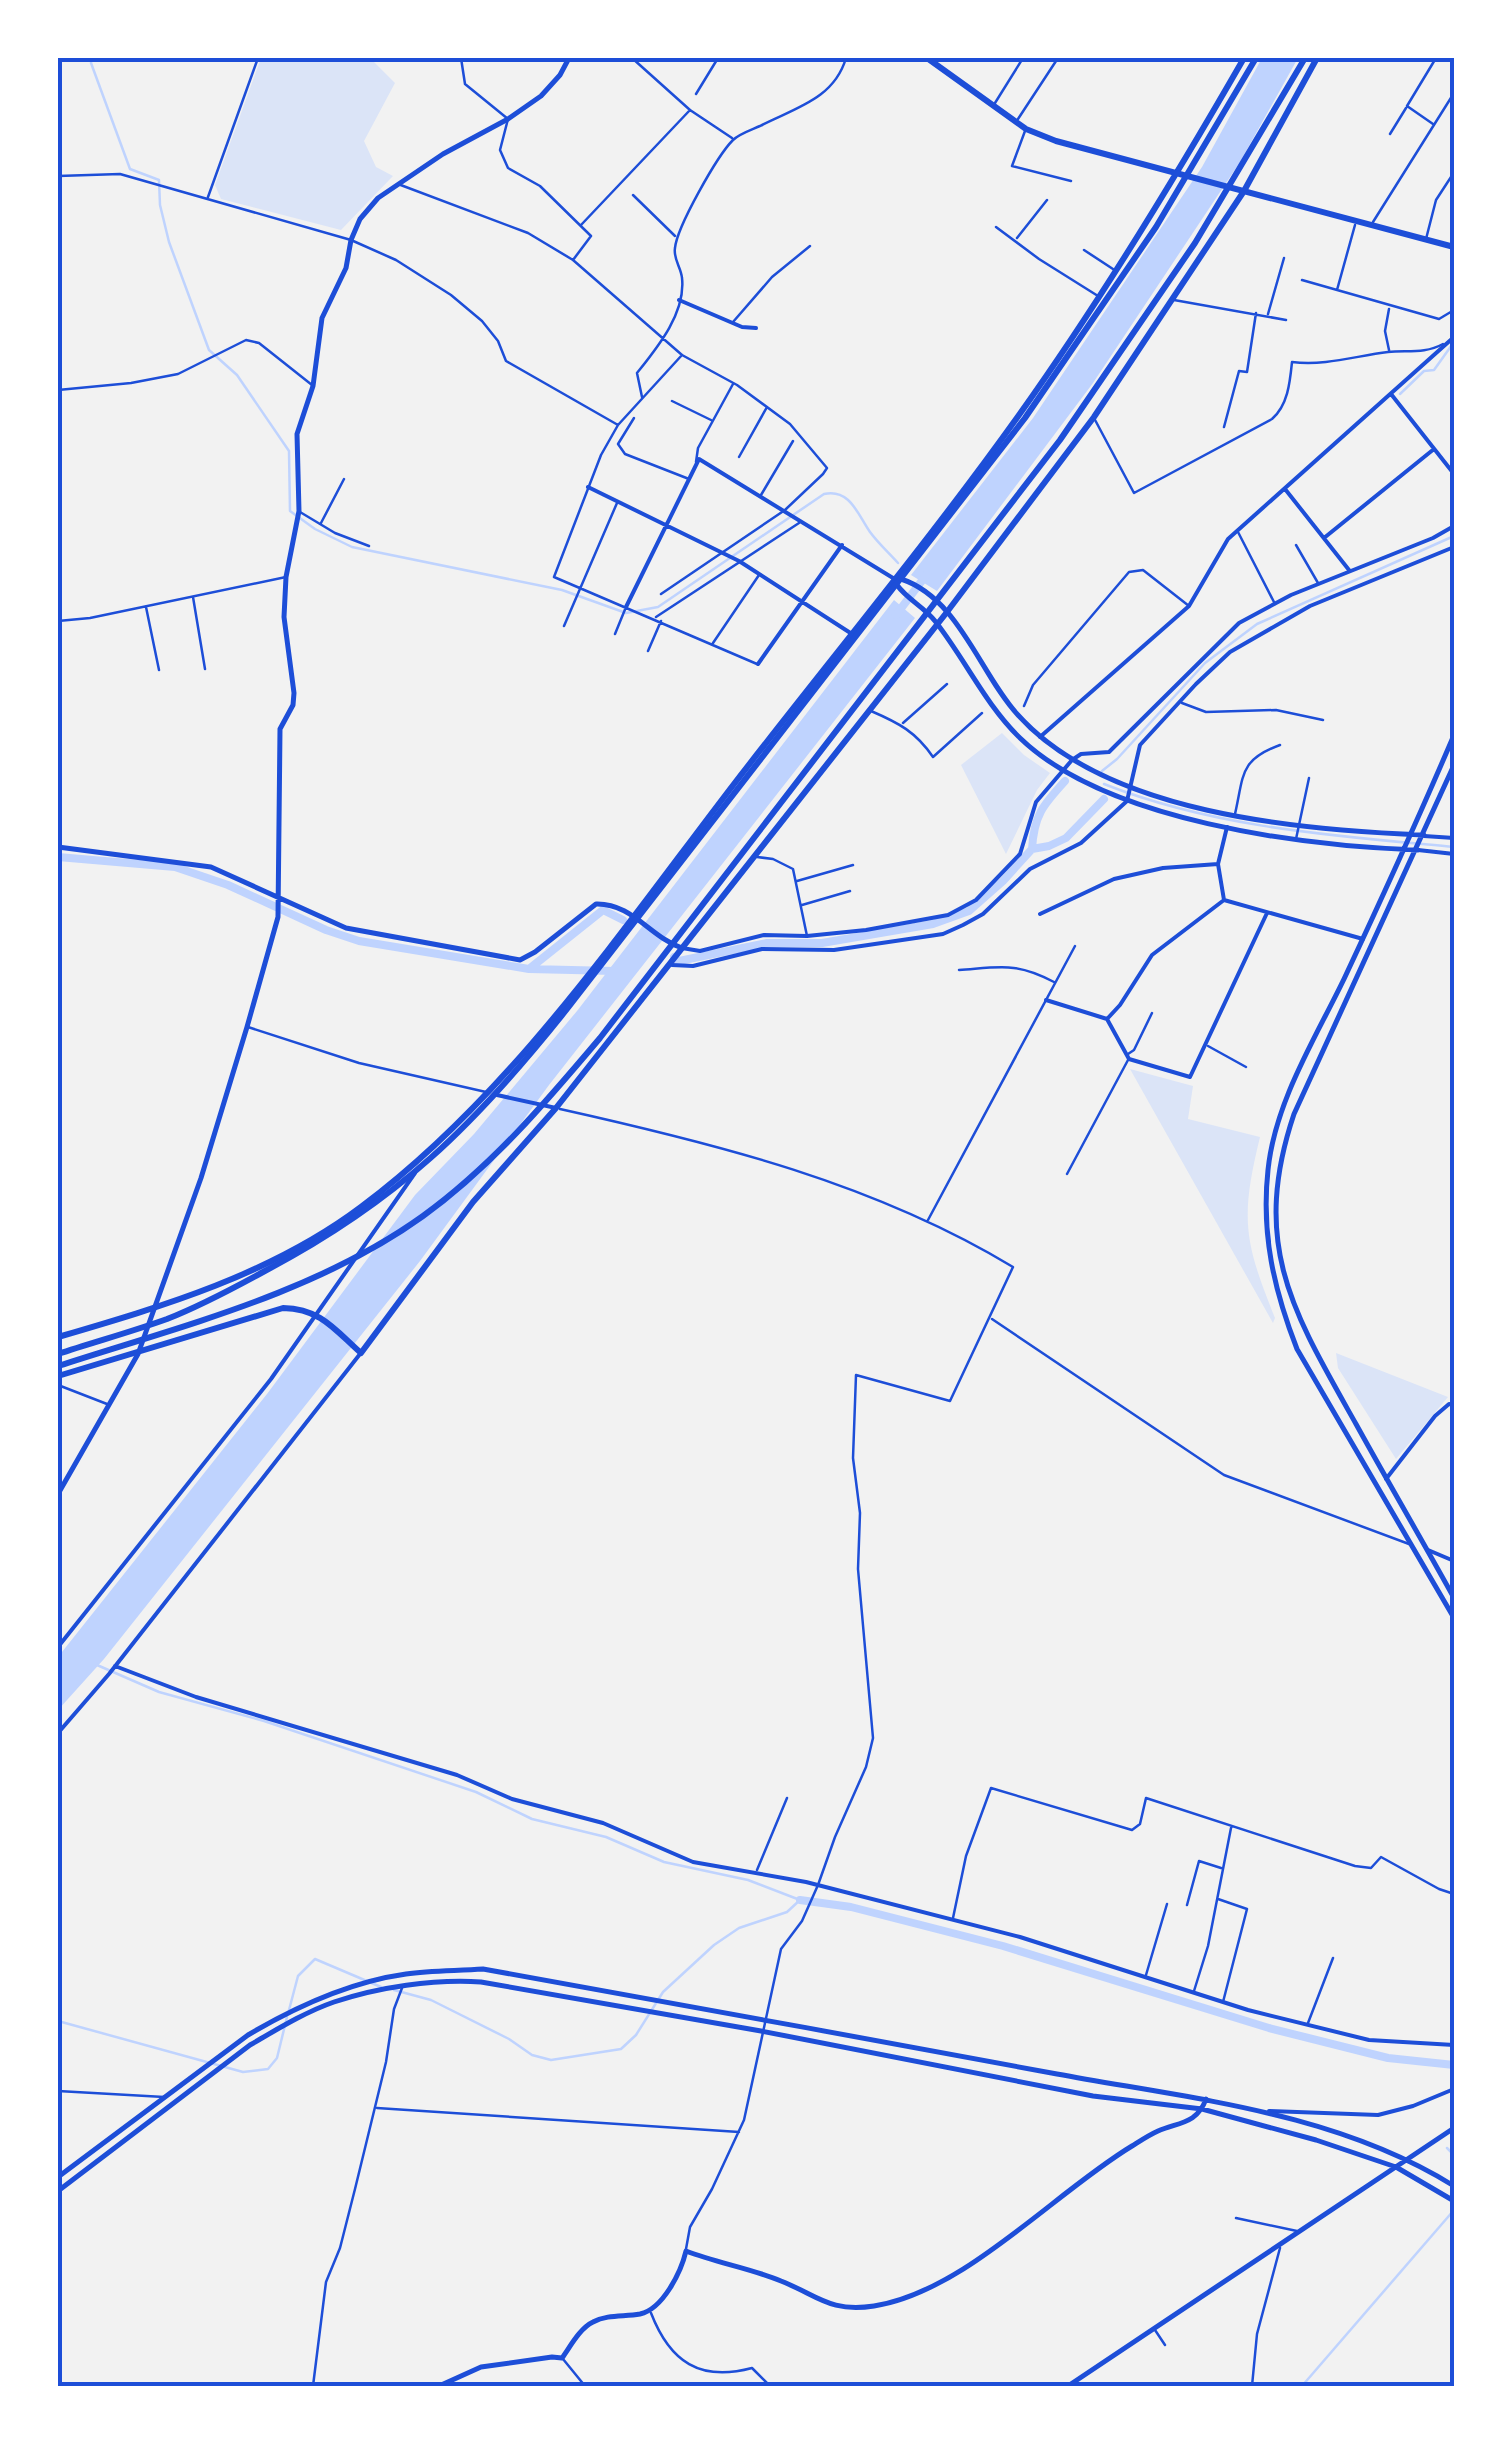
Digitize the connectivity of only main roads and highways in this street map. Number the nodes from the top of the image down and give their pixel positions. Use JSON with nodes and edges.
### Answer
{"nodes":[{"id":1,"x":926,"y":58,"type":"edge"},
{"id":2,"x":1244,"y":58,"type":"edge"},
{"id":3,"x":1256,"y":58,"type":"edge"},
{"id":4,"x":1305,"y":58,"type":"edge"},
{"id":5,"x":1317,"y":58,"type":"edge"},
{"id":6,"x":1177,"y":174,"type":"junction"},
{"id":7,"x":1244,"y":192,"type":"junction"},
{"id":8,"x":1454,"y":248,"type":"edge"},
{"id":9,"x":58,"y":1337,"type":"edge"},
{"id":10,"x":58,"y":1354,"type":"edge"},
{"id":11,"x":58,"y":1366,"type":"edge"},
{"id":12,"x":58,"y":1376,"type":"edge"}],
"edges":[{"from":1,"to":6,"type":"main road"},
{"from":2,"to":6,"type":"main road"},
{"from":3,"to":10,"type":"main road"},
{"from":4,"to":11,"type":"main road"},
{"from":5,"to":7,"type":"main road"},
{"from":6,"to":7,"type":"main road"},
{"from":6,"to":9,"type":"main road"},
{"from":7,"to":8,"type":"main road"},
{"from":7,"to":12,"type":"main road"}]}
